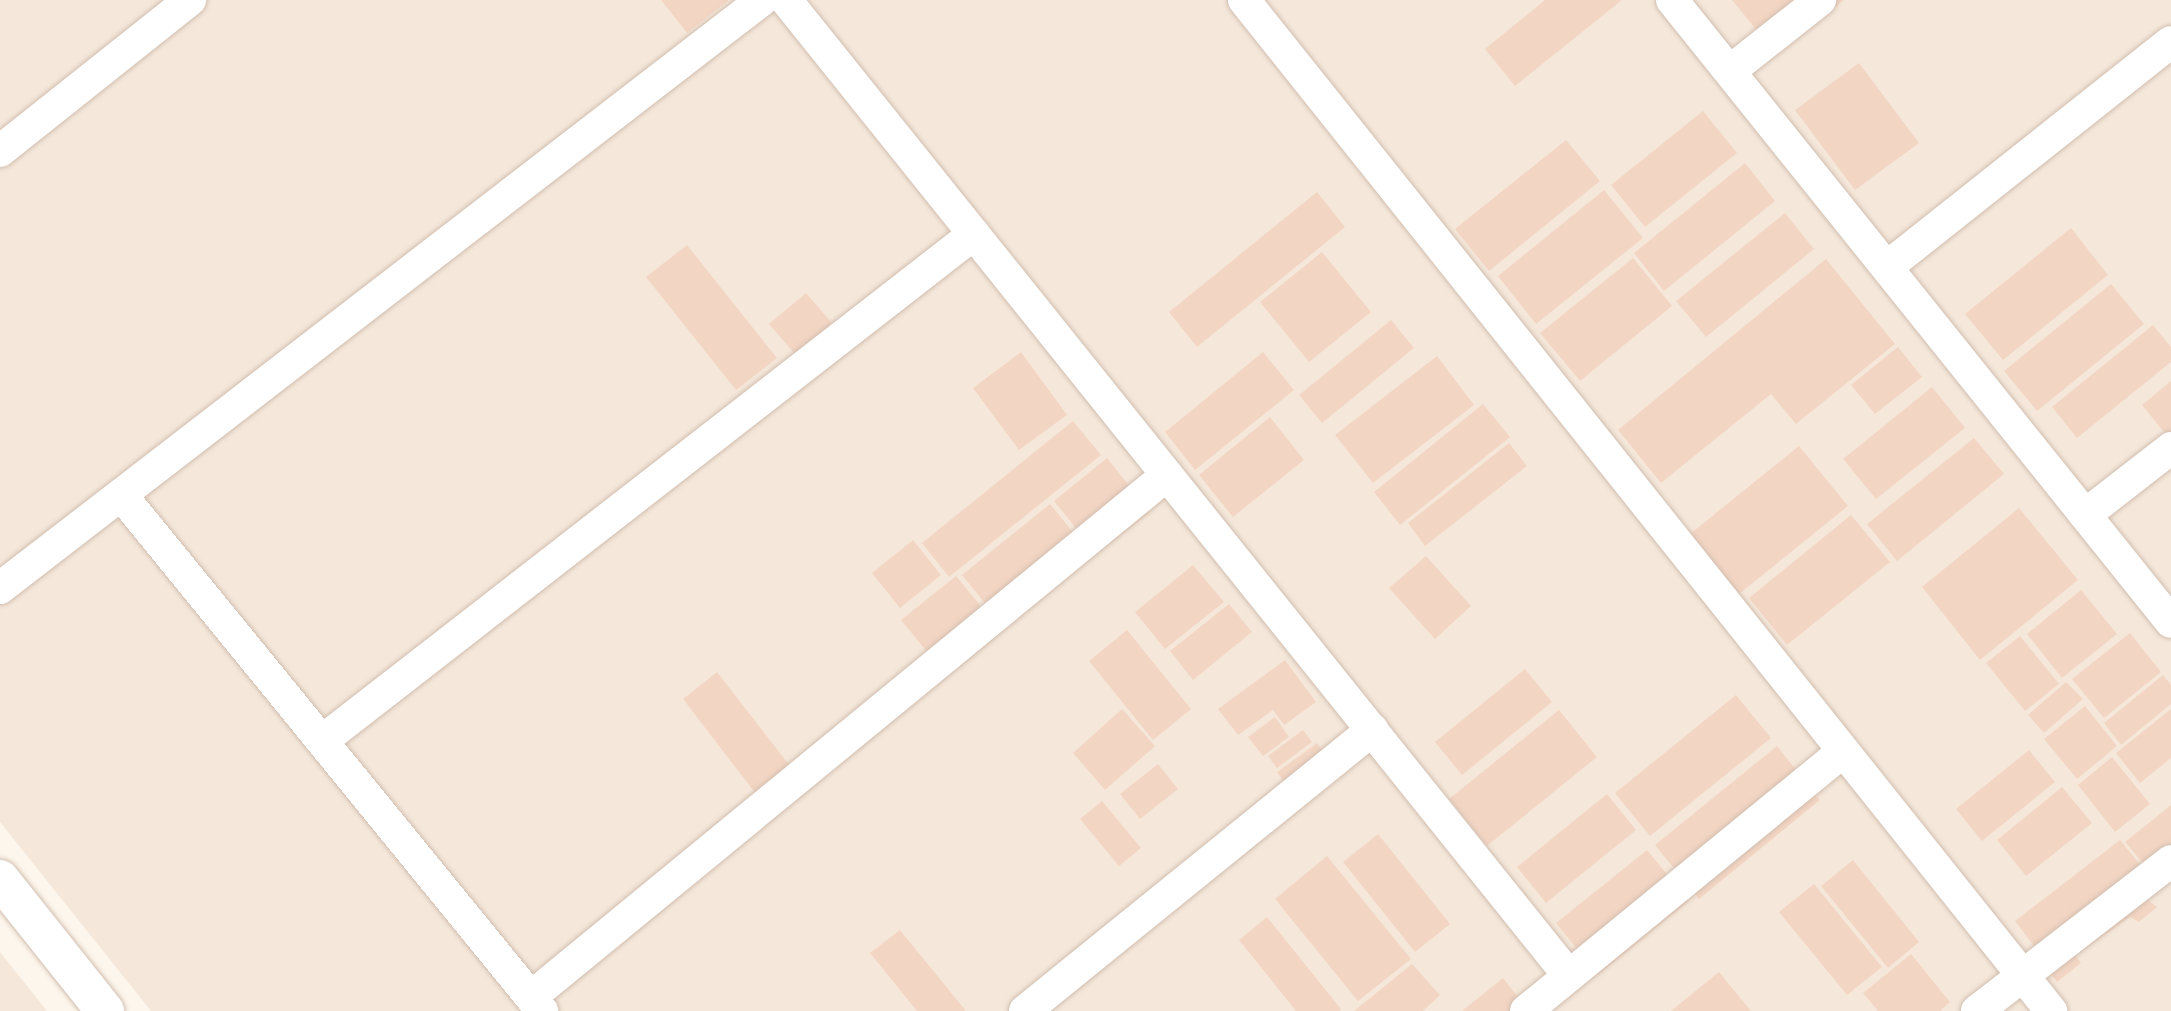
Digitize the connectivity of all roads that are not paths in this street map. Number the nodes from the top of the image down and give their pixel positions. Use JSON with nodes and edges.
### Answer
{"nodes":[{"id":1,"x":190,"y":0,"type":"edge"},
{"id":2,"x":762,"y":0,"type":"edge"},
{"id":3,"x":786,"y":0,"type":"edge"},
{"id":4,"x":1244,"y":0,"type":"edge"},
{"id":5,"x":1672,"y":0,"type":"edge"},
{"id":6,"x":1820,"y":0,"type":"edge"},
{"id":7,"x":2171,"y":42,"type":"edge"},
{"id":8,"x":1730,"y":71,"type":"junction"},
{"id":9,"x":0,"y":151,"type":"edge"},
{"id":10,"x":974,"y":234,"type":"junction"},
{"id":11,"x":1887,"y":267,"type":"junction"},
{"id":12,"x":2171,"y":448,"type":"edge"},
{"id":13,"x":1167,"y":475,"type":"junction"},
{"id":14,"x":122,"y":496,"type":"junction"},
{"id":15,"x":2085,"y":515,"type":"junction"},
{"id":16,"x":0,"y":588,"type":"edge"},
{"id":17,"x":2171,"y":622,"type":"edge"},
{"id":18,"x":1371,"y":730,"type":"junction"},
{"id":19,"x":322,"y":741,"type":"junction"},
{"id":20,"x":1843,"y":752,"type":"junction"},
{"id":21,"x":2171,"y":861,"type":"edge"},
{"id":22,"x":7,"y":901,"type":"edge"},
{"id":23,"x":2023,"y":975,"type":"junction"},
{"id":24,"x":1569,"y":976,"type":"junction"},
{"id":25,"x":537,"y":1004,"type":"edge"},
{"id":26,"x":105,"y":1011,"type":"edge"},
{"id":27,"x":1025,"y":1011,"type":"edge"},
{"id":28,"x":1525,"y":1011,"type":"edge"},
{"id":29,"x":1977,"y":1011,"type":"edge"},
{"id":30,"x":2051,"y":1011,"type":"edge"}],
"edges":[{"from":1,"to":9,"type":"street"},
{"from":2,"to":14,"type":"street"},
{"from":3,"to":10,"type":"street"},
{"from":4,"to":20,"type":"street"},
{"from":5,"to":8,"type":"street"},
{"from":6,"to":8,"type":"street"},
{"from":7,"to":11,"type":"street"},
{"from":8,"to":11,"type":"street"},
{"from":10,"to":13,"type":"street"},
{"from":10,"to":19,"type":"street"},
{"from":11,"to":15,"type":"street"},
{"from":12,"to":15,"type":"street"},
{"from":13,"to":18,"type":"street"},
{"from":13,"to":25,"type":"street"},
{"from":14,"to":16,"type":"street"},
{"from":14,"to":19,"type":"street"},
{"from":15,"to":17,"type":"street"},
{"from":18,"to":24,"type":"street"},
{"from":18,"to":27,"type":"street"},
{"from":19,"to":25,"type":"street"},
{"from":20,"to":23,"type":"street"},
{"from":20,"to":24,"type":"street"},
{"from":21,"to":23,"type":"street"},
{"from":22,"to":26,"type":"street"},
{"from":23,"to":29,"type":"street"},
{"from":23,"to":30,"type":"street"},
{"from":24,"to":28,"type":"street"}]}
